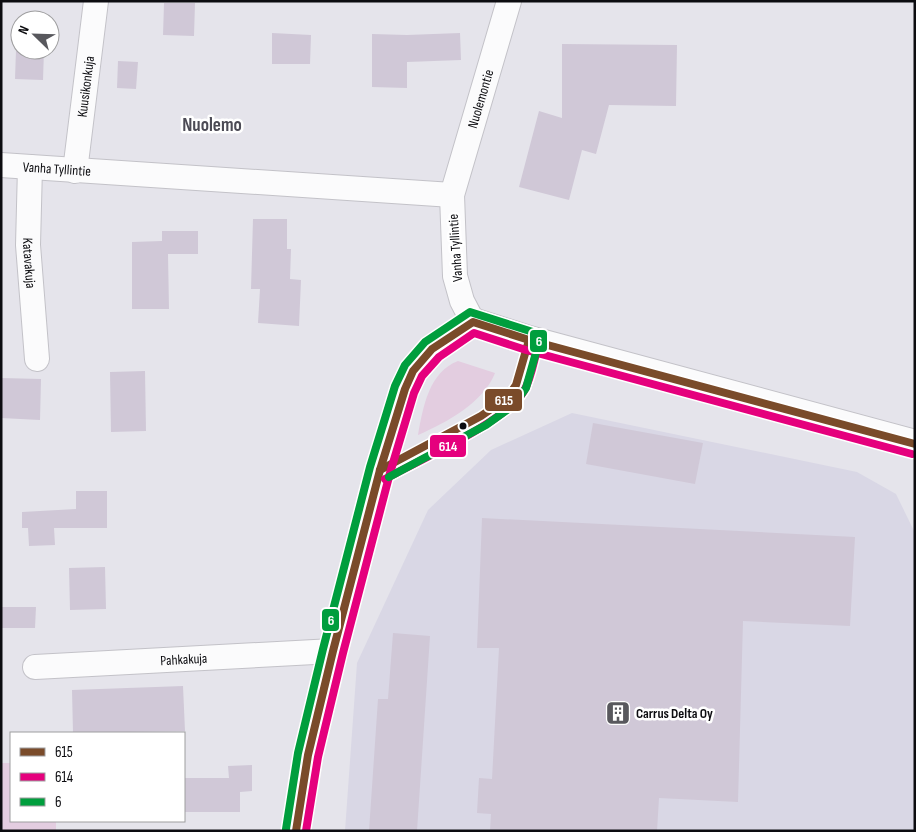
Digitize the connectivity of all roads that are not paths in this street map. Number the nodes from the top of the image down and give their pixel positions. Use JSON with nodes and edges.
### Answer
{"nodes":[{"id":1,"x":96,"y":1,"type":"edge"},
{"id":2,"x":509,"y":1,"type":"edge"},
{"id":3,"x":1,"y":165,"type":"edge"},
{"id":4,"x":30,"y":167,"type":"junction"},
{"id":5,"x":75,"y":171,"type":"junction"},
{"id":6,"x":452,"y":195,"type":"junction"},
{"id":7,"x":473,"y":322,"type":"junction"},
{"id":8,"x":37,"y":359,"type":"dead end"},
{"id":9,"x":915,"y":444,"type":"edge"},
{"id":10,"x":333,"y":651,"type":"junction"},
{"id":11,"x":34,"y":667,"type":"dead end"},
{"id":12,"x":296,"y":831,"type":"edge"}],
"edges":[{"from":1,"to":5,"type":"street","name":"Kuusikonkuja"},
{"from":2,"to":6,"type":"street","name":"Nuolemontie"},
{"from":3,"to":4,"type":"street","name":"Vanha Tyllintie"},
{"from":4,"to":5,"type":"street","name":"Vanha Tyllintie"},
{"from":4,"to":8,"type":"street","name":"Katavakuja"},
{"from":5,"to":6,"type":"street","name":"Vanha Tyllintie"},
{"from":6,"to":7,"type":"street","name":"Vanha Tyllintie"},
{"from":7,"to":9,"type":"street"},
{"from":7,"to":10,"type":"street"},
{"from":10,"to":11,"type":"street","name":"Pahkakuja"},
{"from":10,"to":12,"type":"street"}]}
